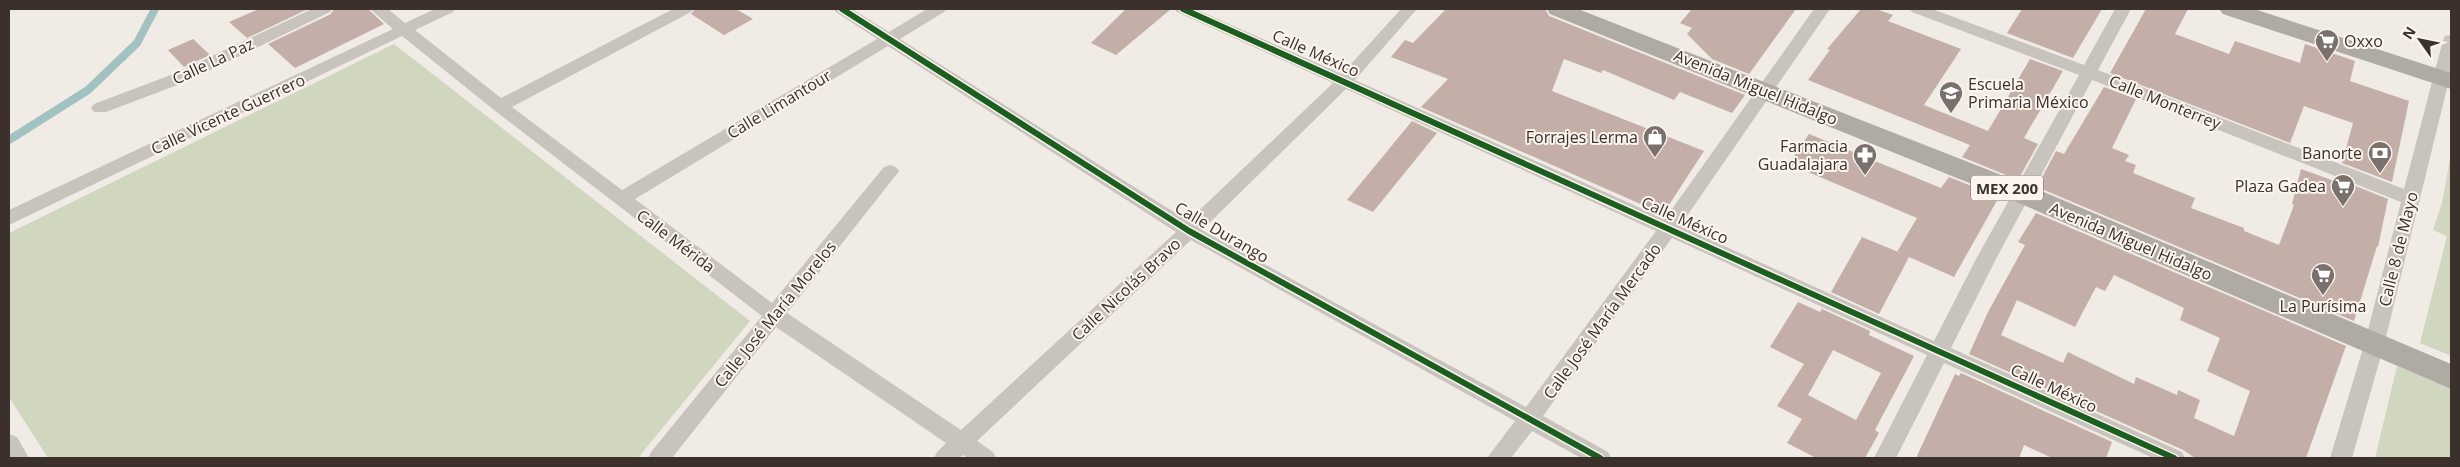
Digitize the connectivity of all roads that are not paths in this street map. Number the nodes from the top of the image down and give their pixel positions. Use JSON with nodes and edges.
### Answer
{"nodes":[{"id":1,"x":324,"y":9,"type":"edge"},
{"id":2,"x":378,"y":9,"type":"edge"},
{"id":3,"x":447,"y":9,"type":"edge"},
{"id":4,"x":685,"y":9,"type":"edge"},
{"id":5,"x":842,"y":9,"type":"edge"},
{"id":6,"x":938,"y":9,"type":"edge"},
{"id":7,"x":1183,"y":9,"type":"edge"},
{"id":8,"x":1408,"y":9,"type":"edge"},
{"id":9,"x":1558,"y":9,"type":"edge"},
{"id":10,"x":1822,"y":9,"type":"edge"},
{"id":11,"x":1918,"y":9,"type":"edge"},
{"id":12,"x":2123,"y":9,"type":"edge"},
{"id":13,"x":2231,"y":9,"type":"edge"},
{"id":14,"x":403,"y":31,"type":"junction"},
{"id":15,"x":889,"y":38,"type":"junction"},
{"id":16,"x":2451,"y":40,"type":"edge"},
{"id":17,"x":2090,"y":72,"type":"junction"},
{"id":18,"x":2447,"y":79,"type":"edge"},
{"id":19,"x":1345,"y":81,"type":"junction"},
{"id":20,"x":1764,"y":90,"type":"junction"},
{"id":21,"x":500,"y":106,"type":"junction"},
{"id":22,"x":100,"y":108,"type":"dead end"},
{"id":23,"x":890,"y":171,"type":"dead end"},
{"id":24,"x":2023,"y":194,"type":"junction"},
{"id":25,"x":621,"y":199,"type":"junction"},
{"id":26,"x":2411,"y":199,"type":"junction"},
{"id":27,"x":9,"y":218,"type":"edge"},
{"id":28,"x":1670,"y":228,"type":"junction"},
{"id":29,"x":1189,"y":231,"type":"junction"},
{"id":30,"x":774,"y":315,"type":"junction"},
{"id":31,"x":2374,"y":345,"type":"junction"},
{"id":32,"x":1940,"y":350,"type":"junction"},
{"id":33,"x":2451,"y":377,"type":"edge"},
{"id":34,"x":1531,"y":418,"type":"junction"},
{"id":35,"x":962,"y":442,"type":"junction"},
{"id":36,"x":9,"y":443,"type":"edge"},
{"id":37,"x":18,"y":458,"type":"edge"},
{"id":38,"x":659,"y":458,"type":"edge"},
{"id":39,"x":944,"y":458,"type":"edge"},
{"id":40,"x":985,"y":458,"type":"edge"},
{"id":41,"x":1498,"y":458,"type":"edge"},
{"id":42,"x":1600,"y":458,"type":"edge"},
{"id":43,"x":1885,"y":458,"type":"edge"},
{"id":44,"x":2174,"y":458,"type":"edge"},
{"id":45,"x":2341,"y":458,"type":"edge"}],
"edges":[{"from":1,"to":22,"type":"street","name":"Calle La Paz"},
{"from":2,"to":14,"type":"street","name":"Calle Mérida"},
{"from":3,"to":14,"type":"street","name":"Calle Vicente Guerrero"},
{"from":4,"to":21,"type":"street"},
{"from":5,"to":15,"type":"street","name":"Calle Durango"},
{"from":6,"to":15,"type":"street","name":"Calle Limantour"},
{"from":7,"to":19,"type":"street","name":"Calle México"},
{"from":8,"to":19,"type":"street","name":"Calle Nicolás Bravo"},
{"from":9,"to":20,"type":"highway","name":"Avenida Miguel Hidalgo","number":"MEX 200"},
{"from":10,"to":20,"type":"street","name":"Calle José María Mercado"},
{"from":11,"to":17,"type":"street","name":"Calle Monterrey"},
{"from":12,"to":17,"type":"street"},
{"from":13,"to":18,"type":"highway"},
{"from":14,"to":21,"type":"street","name":"Calle Mérida"},
{"from":14,"to":27,"type":"street","name":"Calle Vicente Guerrero"},
{"from":15,"to":25,"type":"street","name":"Calle Limantour"},
{"from":15,"to":29,"type":"street","name":"Calle Durango"},
{"from":16,"to":18,"type":"street","name":"Calle 8 de Mayo"},
{"from":17,"to":24,"type":"street"},
{"from":17,"to":26,"type":"street","name":"Calle Monterrey"},
{"from":18,"to":26,"type":"street","name":"Calle 8 de Mayo"},
{"from":19,"to":28,"type":"street","name":"Calle México"},
{"from":19,"to":29,"type":"street","name":"Calle Nicolás Bravo"},
{"from":20,"to":24,"type":"highway","name":"Avenida Miguel Hidalgo","number":"MEX 200"},
{"from":20,"to":28,"type":"street","name":"Calle José María Mercado"},
{"from":21,"to":25,"type":"street","name":"Calle Mérida"},
{"from":23,"to":30,"type":"street","name":"Calle José María Morelos"},
{"from":24,"to":31,"type":"highway","name":"Avenida Miguel Hidalgo","number":"MEX 200"},
{"from":24,"to":32,"type":"street"},
{"from":25,"to":30,"type":"street","name":"Calle Mérida"},
{"from":26,"to":31,"type":"street","name":"Calle 8 de Mayo"},
{"from":28,"to":32,"type":"street","name":"Calle México"},
{"from":28,"to":34,"type":"street","name":"Calle José María Mercado"},
{"from":29,"to":34,"type":"street","name":"Calle Durango"},
{"from":29,"to":35,"type":"street","name":"Calle Nicolás Bravo"},
{"from":30,"to":35,"type":"street","name":"Calle Mérida"},
{"from":30,"to":38,"type":"street","name":"Calle José María Morelos"},
{"from":31,"to":33,"type":"highway","name":"Avenida Miguel Hidalgo","number":"MEX 200"},
{"from":31,"to":45,"type":"street","name":"Calle 8 de Mayo"},
{"from":32,"to":43,"type":"street"},
{"from":32,"to":44,"type":"street","name":"Calle México"},
{"from":34,"to":41,"type":"street","name":"Calle José María Mercado"},
{"from":34,"to":42,"type":"street","name":"Calle Durango"},
{"from":35,"to":39,"type":"street","name":"Calle Nicolás Bravo"},
{"from":35,"to":40,"type":"street","name":"Calle Mérida"},
{"from":36,"to":37,"type":"street"}]}
